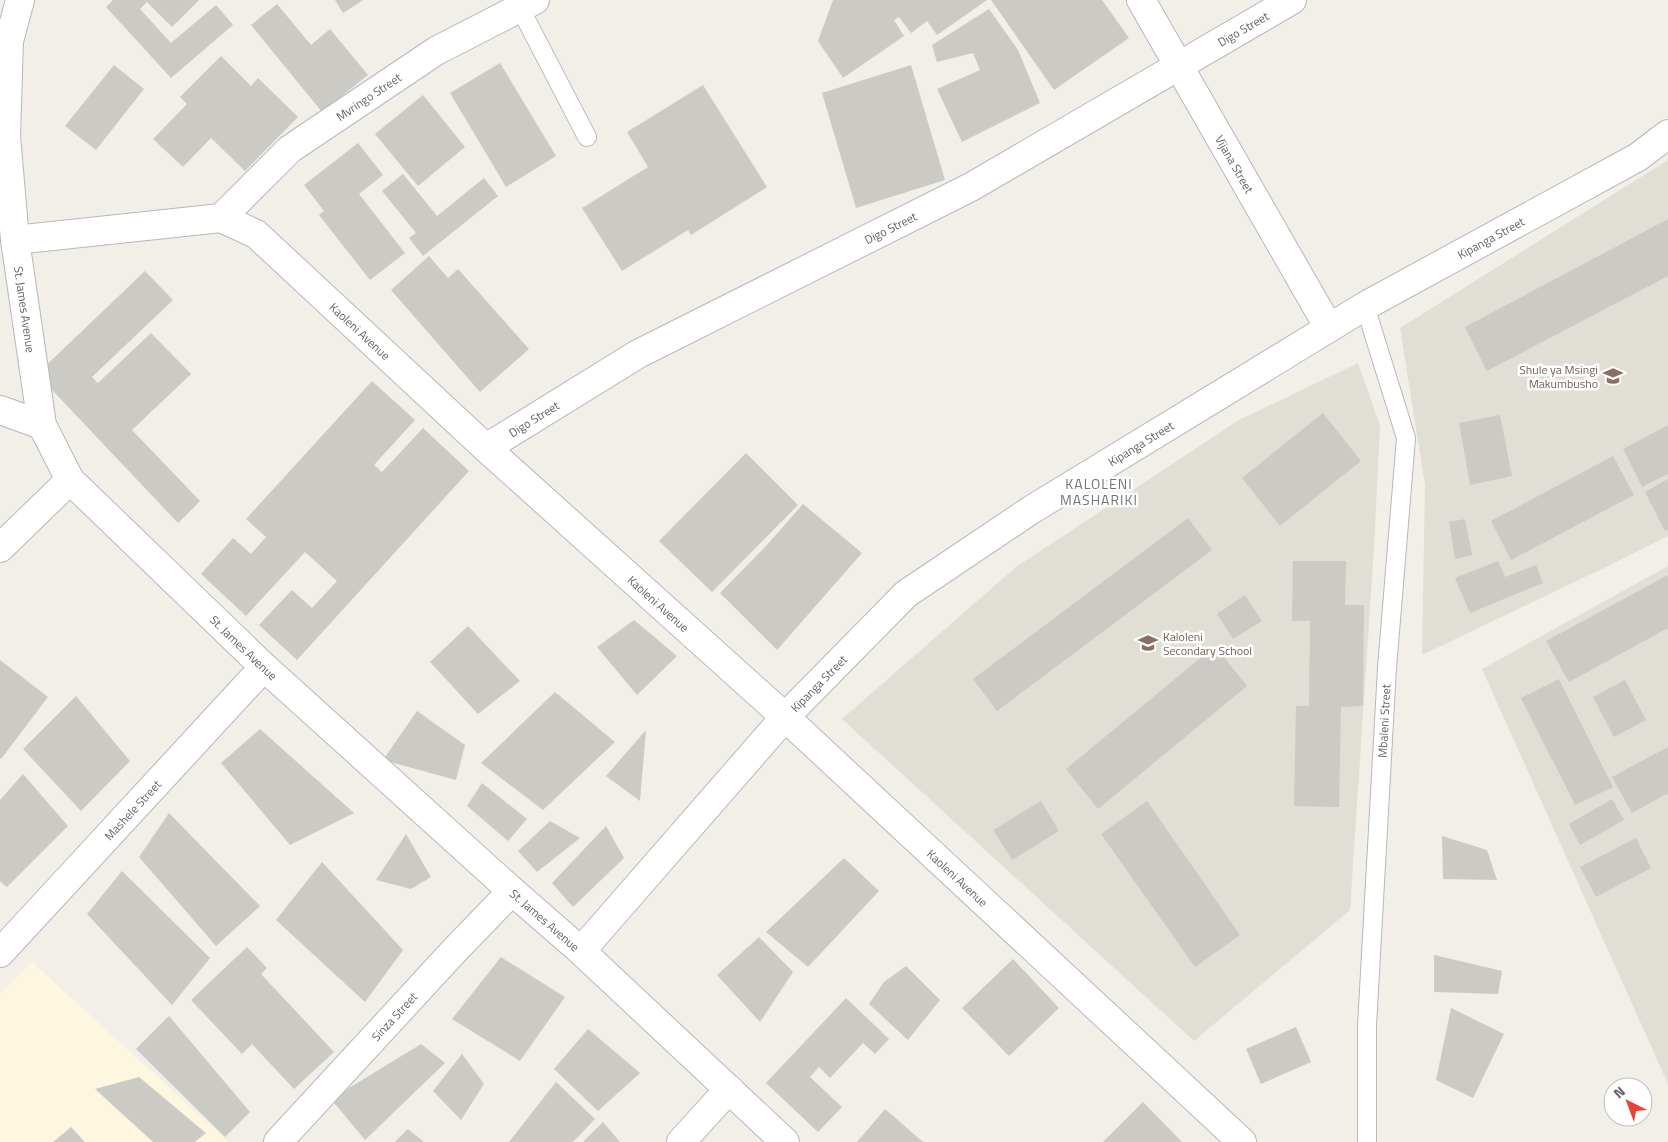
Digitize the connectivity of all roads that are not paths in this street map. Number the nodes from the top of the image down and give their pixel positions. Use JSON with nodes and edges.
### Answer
{"nodes":[{"id":1,"x":20,"y":0,"type":"edge"},
{"id":2,"x":1141,"y":0,"type":"edge"},
{"id":3,"x":1292,"y":0,"type":"edge"},
{"id":4,"x":527,"y":4,"type":"edge"},
{"id":5,"x":1179,"y":66,"type":"junction"},
{"id":6,"x":1668,"y":134,"type":"edge"},
{"id":7,"x":587,"y":136,"type":"dead end"},
{"id":8,"x":221,"y":218,"type":"junction"},
{"id":9,"x":15,"y":240,"type":"junction"},
{"id":10,"x":1365,"y":306,"type":"junction"},
{"id":11,"x":1329,"y":328,"type":"junction"},
{"id":12,"x":0,"y":410,"type":"edge"},
{"id":13,"x":42,"y":425,"type":"junction"},
{"id":14,"x":486,"y":448,"type":"junction"},
{"id":15,"x":70,"y":480,"type":"junction"},
{"id":16,"x":0,"y":548,"type":"edge"},
{"id":17,"x":264,"y":667,"type":"junction"},
{"id":18,"x":785,"y":717,"type":"junction"},
{"id":19,"x":512,"y":891,"type":"junction"},
{"id":20,"x":581,"y":951,"type":"junction"},
{"id":21,"x":0,"y":953,"type":"edge"},
{"id":22,"x":730,"y":1090,"type":"junction"},
{"id":23,"x":278,"y":1142,"type":"edge"},
{"id":24,"x":681,"y":1142,"type":"edge"},
{"id":25,"x":784,"y":1142,"type":"edge"},
{"id":26,"x":1242,"y":1142,"type":"edge"},
{"id":27,"x":1368,"y":1142,"type":"edge"}],
"edges":[{"from":1,"to":9,"type":"street","name":"St. James Avenue"},
{"from":2,"to":5,"type":"street","name":"Vijana Street"},
{"from":3,"to":5,"type":"street","name":"Digo Street"},
{"from":4,"to":7,"type":"lane"},
{"from":4,"to":8,"type":"street","name":"Mvringo Street"},
{"from":5,"to":11,"type":"street","name":"Vijana Street"},
{"from":5,"to":14,"type":"street","name":"Digo Street"},
{"from":6,"to":10,"type":"street","name":"Kipanga Street"},
{"from":8,"to":9,"type":"street"},
{"from":8,"to":14,"type":"street","name":"Kaoleni Avenue"},
{"from":9,"to":13,"type":"street","name":"St. James Avenue"},
{"from":10,"to":11,"type":"street","name":"Kipanga Street"},
{"from":10,"to":27,"type":"lane","name":"Mbaleni Street"},
{"from":11,"to":18,"type":"street","name":"Kipanga Street"},
{"from":12,"to":13,"type":"street"},
{"from":13,"to":15,"type":"street","name":"St. James Avenue"},
{"from":14,"to":18,"type":"street","name":"Kaoleni Avenue"},
{"from":15,"to":16,"type":"street"},
{"from":15,"to":17,"type":"street","name":"St. James Avenue"},
{"from":17,"to":19,"type":"street","name":"St. James Avenue"},
{"from":17,"to":21,"type":"street","name":"Mashele Street"},
{"from":18,"to":20,"type":"street","name":"Kipanga Street"},
{"from":18,"to":26,"type":"street","name":"Kaoleni Avenue"},
{"from":19,"to":20,"type":"street","name":"St. James Avenue"},
{"from":19,"to":23,"type":"street","name":"Sinza Street"},
{"from":20,"to":22,"type":"street","name":"St. James Avenue"},
{"from":22,"to":24,"type":"street"},
{"from":22,"to":25,"type":"street","name":"St. James Avenue"}]}
